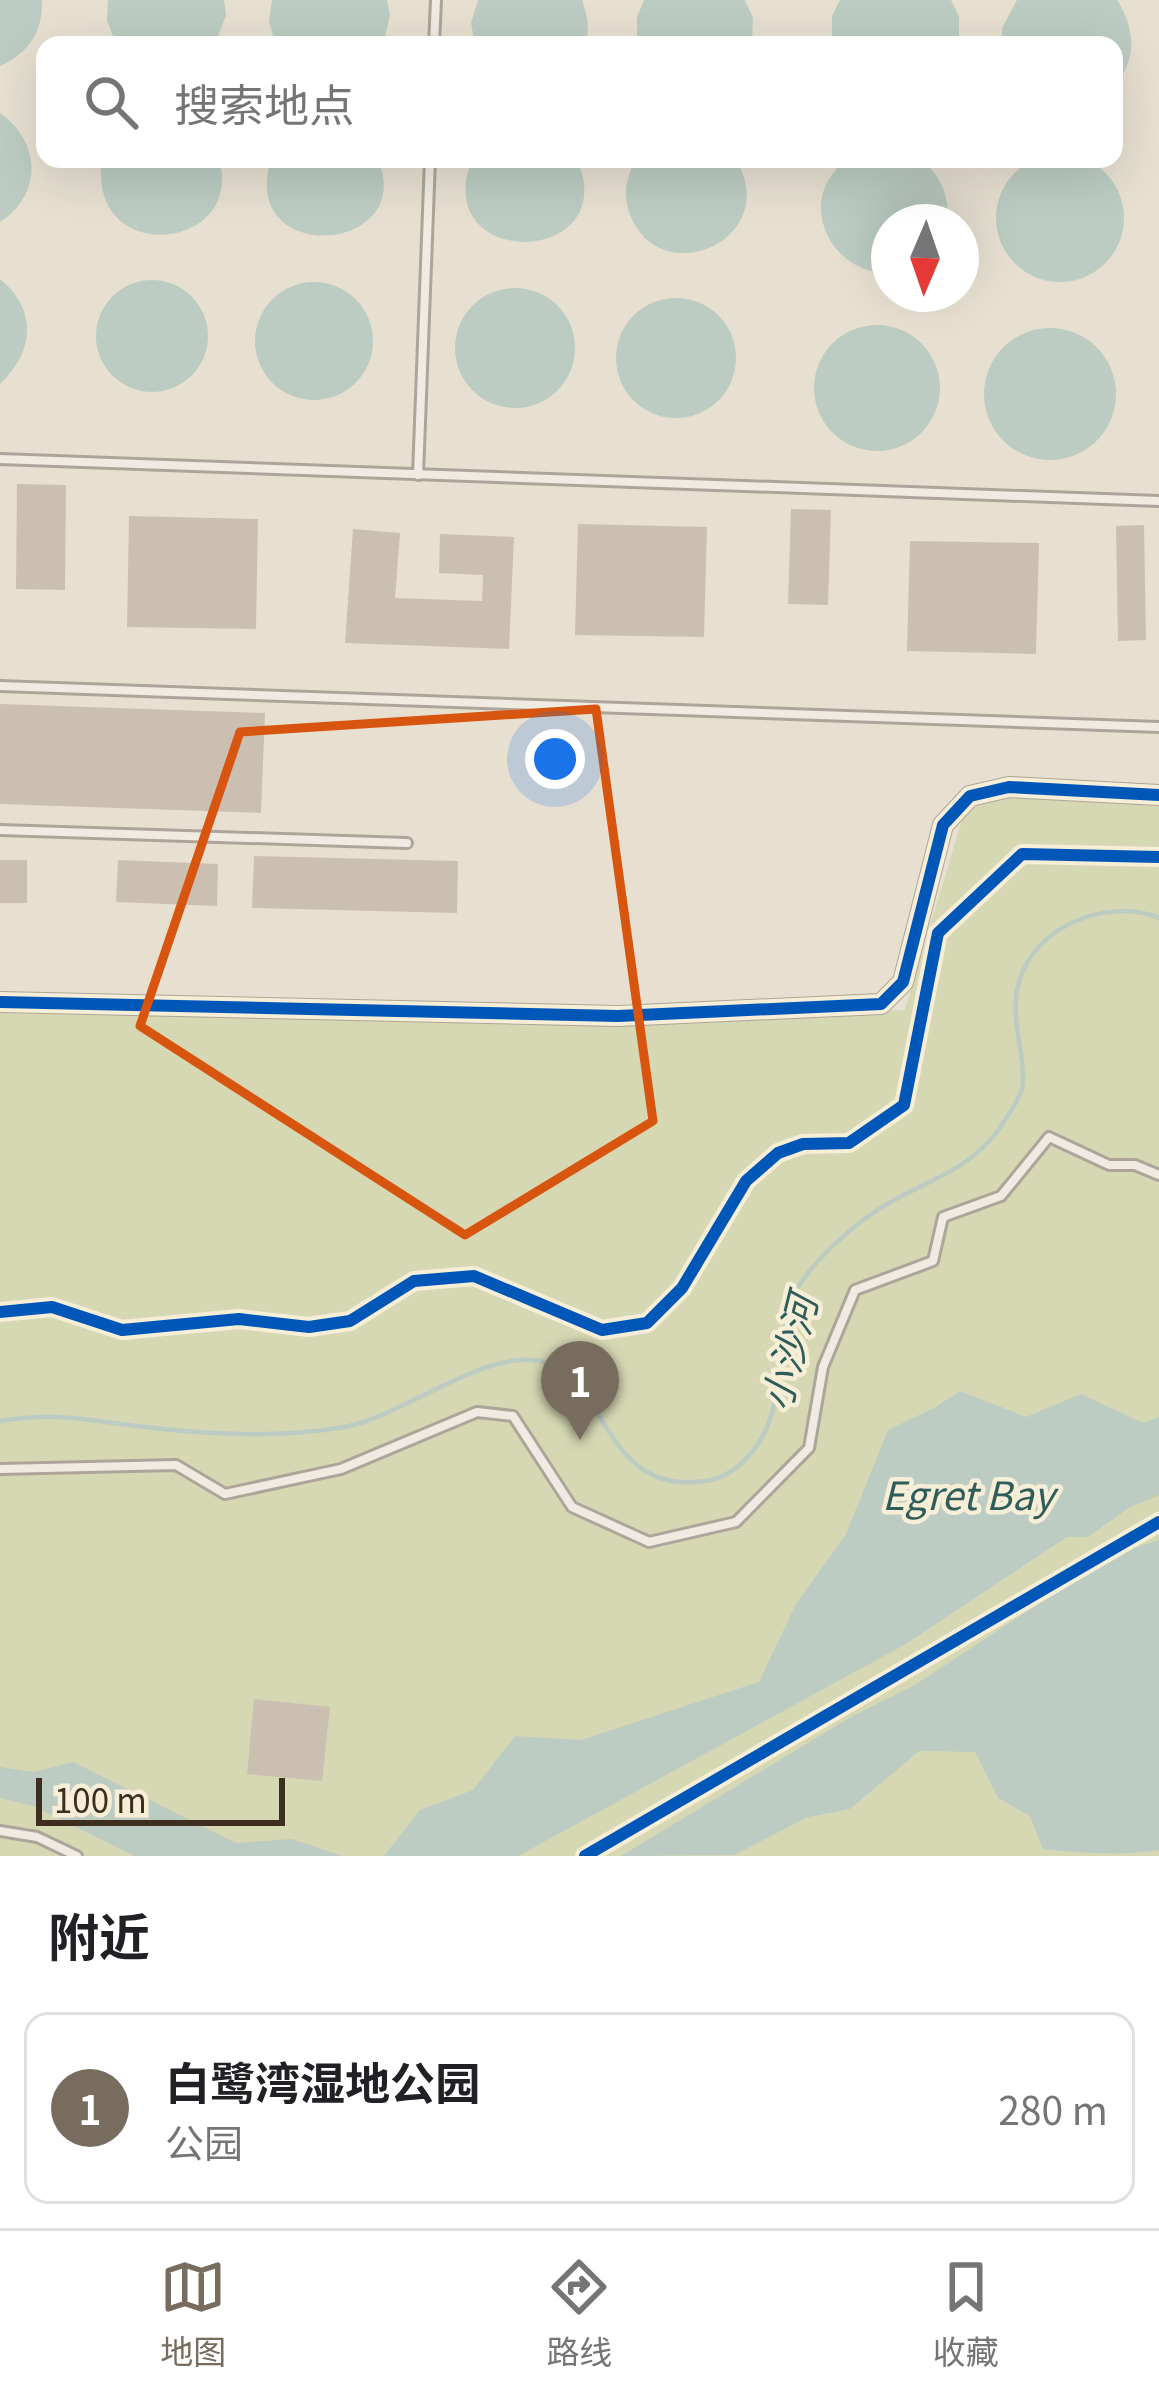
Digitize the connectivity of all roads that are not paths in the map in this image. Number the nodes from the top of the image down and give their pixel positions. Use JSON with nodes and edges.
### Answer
{"nodes":[{"id":1,"x":436,"y":0,"type":"edge"},
{"id":2,"x":434,"y":36,"type":"edge"},
{"id":3,"x":430,"y":168,"type":"edge"},
{"id":4,"x":0,"y":459,"type":"edge"},
{"id":5,"x":418,"y":475,"type":"junction"},
{"id":6,"x":1159,"y":501,"type":"edge"},
{"id":7,"x":0,"y":686,"type":"edge"},
{"id":8,"x":1159,"y":728,"type":"edge"},
{"id":9,"x":1159,"y":795,"type":"edge"},
{"id":10,"x":0,"y":830,"type":"edge"},
{"id":11,"x":407,"y":843,"type":"dead end"},
{"id":12,"x":1159,"y":857,"type":"edge"},
{"id":13,"x":0,"y":1002,"type":"edge"},
{"id":14,"x":1159,"y":1175,"type":"edge"},
{"id":15,"x":0,"y":1312,"type":"edge"},
{"id":16,"x":0,"y":1469,"type":"edge"},
{"id":17,"x":1159,"y":1522,"type":"edge"},
{"id":18,"x":0,"y":1831,"type":"edge"},
{"id":19,"x":77,"y":1856,"type":"edge"},
{"id":20,"x":585,"y":1856,"type":"edge"}],
"edges":[{"from":1,"to":2,"type":"lane"},
{"from":3,"to":5,"type":"lane"},
{"from":4,"to":5,"type":"lane"},
{"from":5,"to":6,"type":"lane"},
{"from":7,"to":8,"type":"lane"},
{"from":9,"to":13,"type":"street"},
{"from":10,"to":11,"type":"lane"},
{"from":12,"to":15,"type":"lane"},
{"from":14,"to":16,"type":"lane"},
{"from":17,"to":20,"type":"lane"},
{"from":18,"to":19,"type":"lane"}]}
